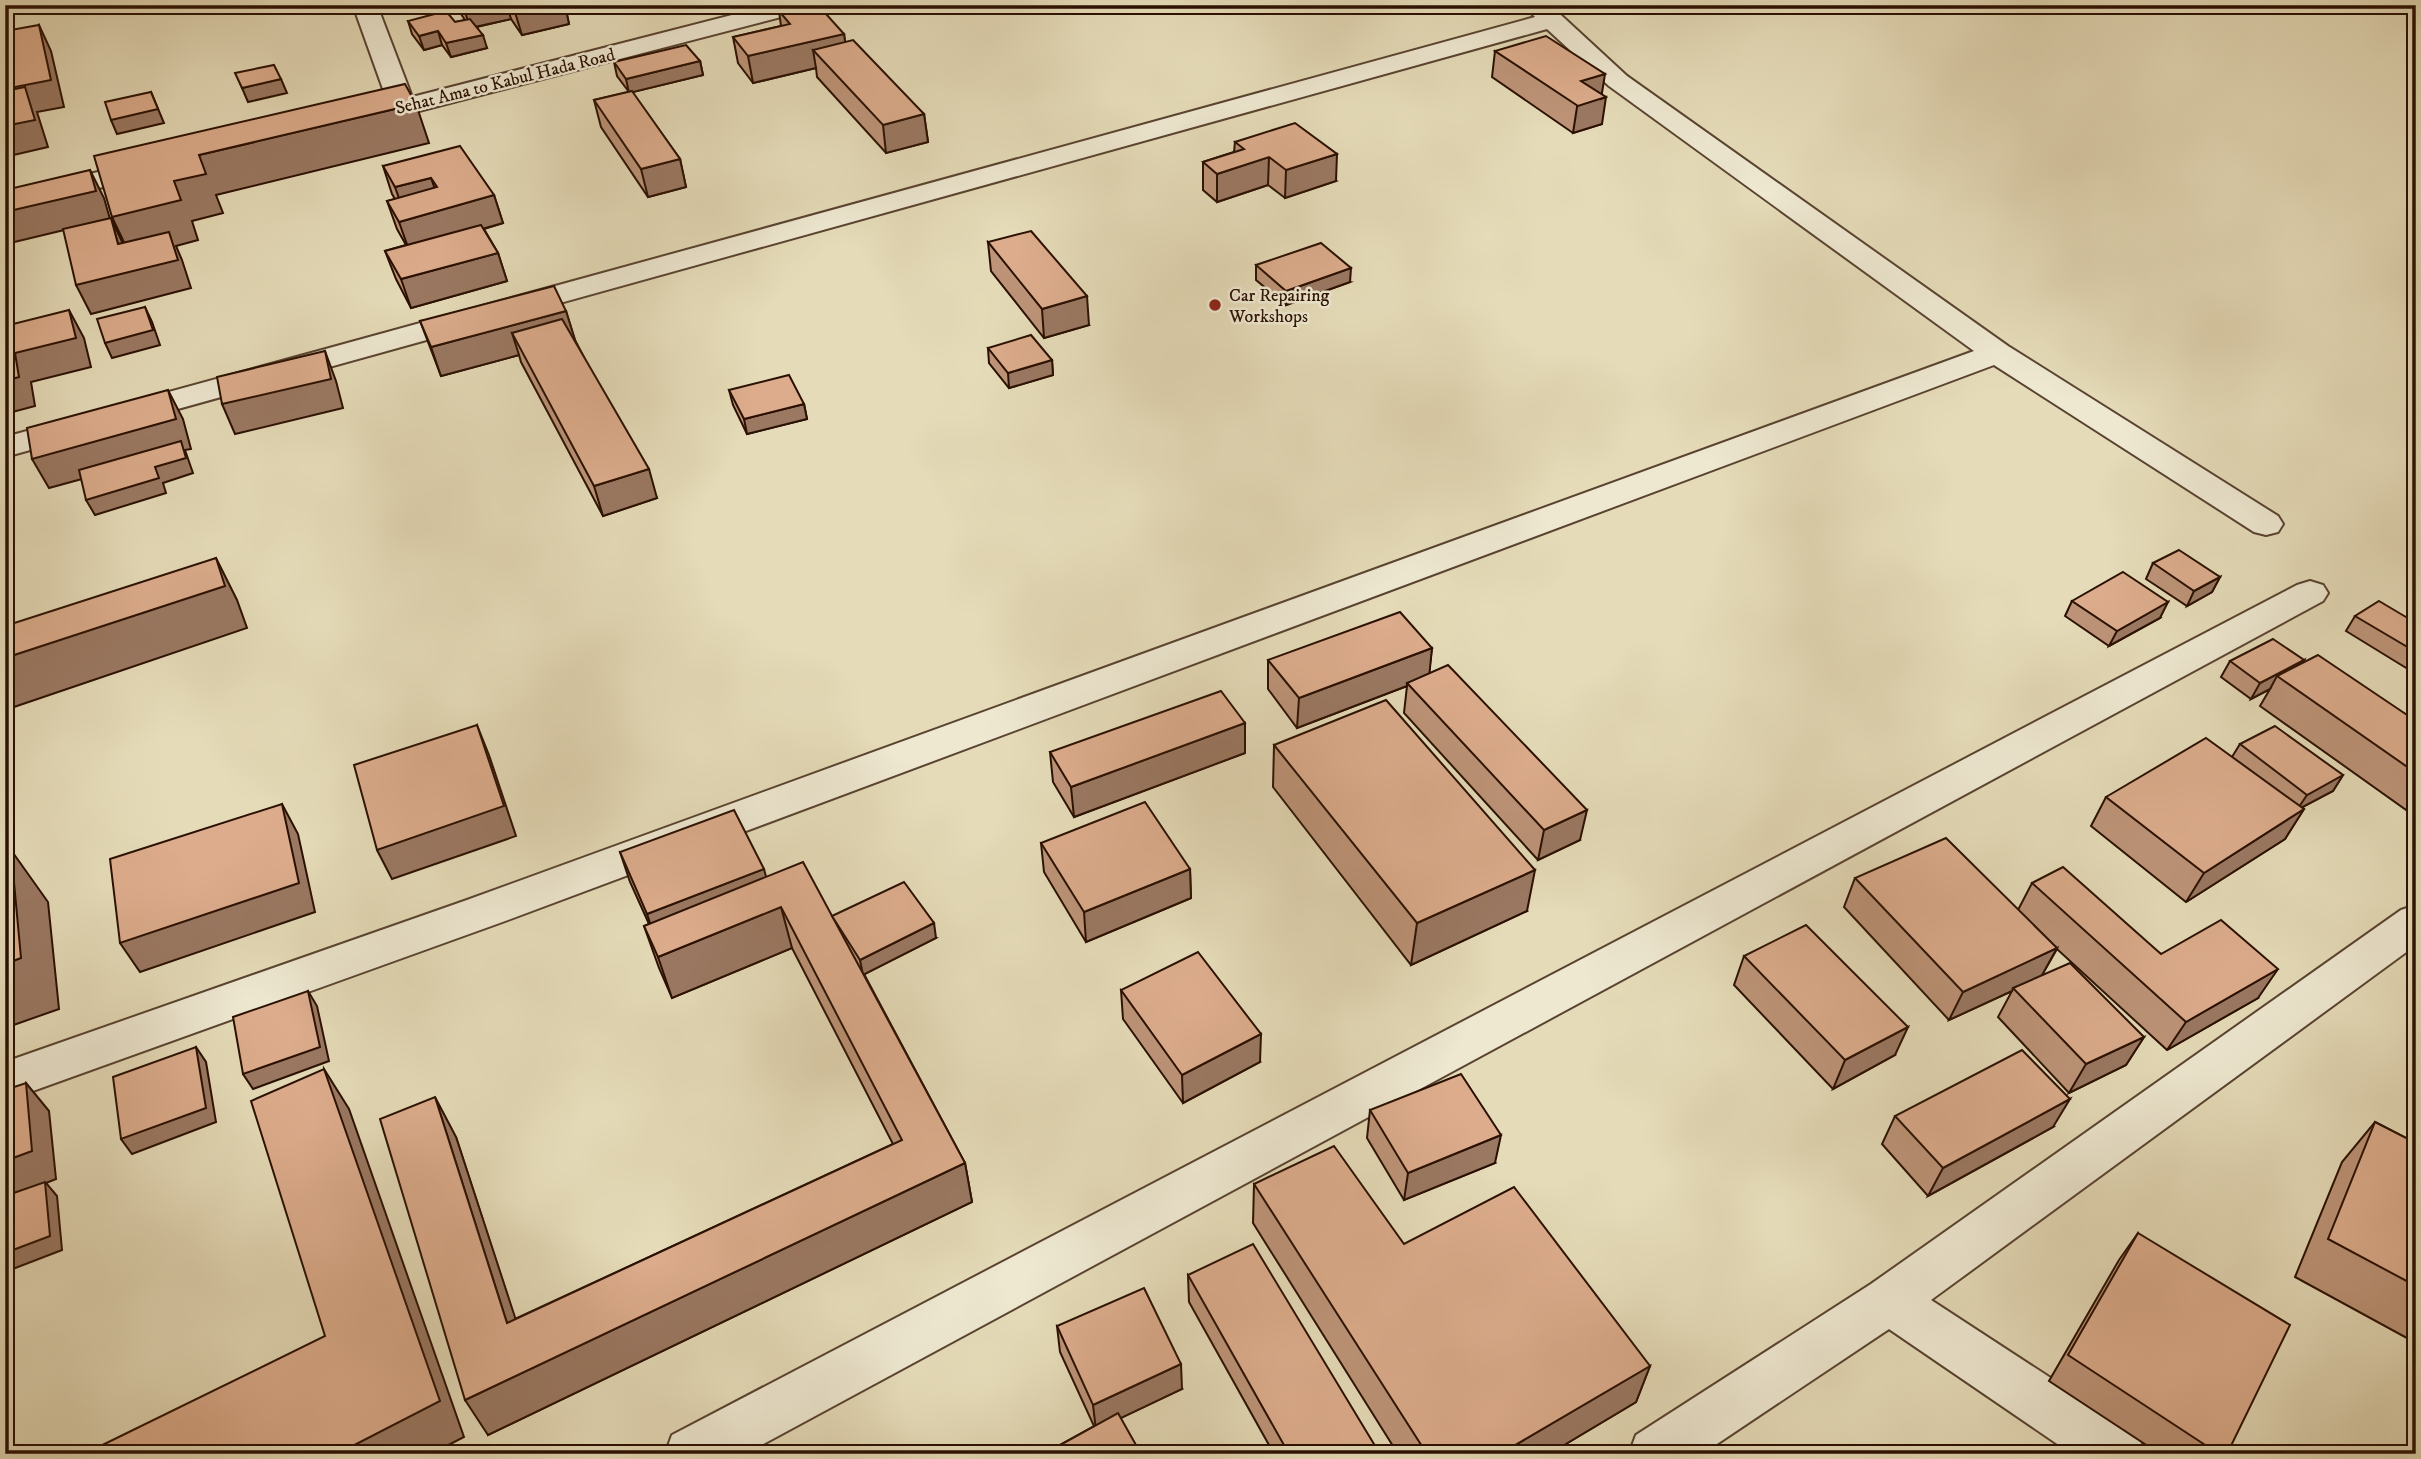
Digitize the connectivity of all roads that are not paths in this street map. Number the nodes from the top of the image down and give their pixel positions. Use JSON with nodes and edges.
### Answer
{"nodes":[{"id":1,"x":365,"y":5,"type":"edge"},
{"id":2,"x":800,"y":5,"type":"edge"},
{"id":3,"x":1543,"y":13,"type":"edge"},
{"id":4,"x":403,"y":107,"type":"junction"},
{"id":5,"x":337,"y":123,"type":"edge"},
{"id":6,"x":178,"y":161,"type":"edge"},
{"id":7,"x":5,"y":202,"type":"edge"},
{"id":8,"x":1997,"y":353,"type":"junction"},
{"id":9,"x":5,"y":447,"type":"edge"},
{"id":10,"x":2266,"y":524,"type":"dead end"},
{"id":11,"x":2310,"y":593,"type":"dead end"},
{"id":12,"x":2416,"y":922,"type":"edge"},
{"id":13,"x":5,"y":1082,"type":"edge"},
{"id":14,"x":1889,"y":1301,"type":"junction"},
{"id":15,"x":691,"y":1454,"type":"edge"},
{"id":16,"x":1655,"y":1454,"type":"edge"},
{"id":17,"x":2119,"y":1454,"type":"edge"}],
"edges":[{"from":1,"to":4,"type":"street"},
{"from":2,"to":4,"type":"street","name":"Sehat Ama to Kabul Hada Road"},
{"from":3,"to":8,"type":"street"},
{"from":3,"to":9,"type":"street"},
{"from":4,"to":5,"type":"street","name":"Sehat Ama to Kabul Hada Road"},
{"from":6,"to":7,"type":"street"},
{"from":8,"to":10,"type":"street"},
{"from":8,"to":13,"type":"street"},
{"from":11,"to":15,"type":"street"},
{"from":12,"to":14,"type":"street"},
{"from":14,"to":16,"type":"street"},
{"from":14,"to":17,"type":"street"}]}
